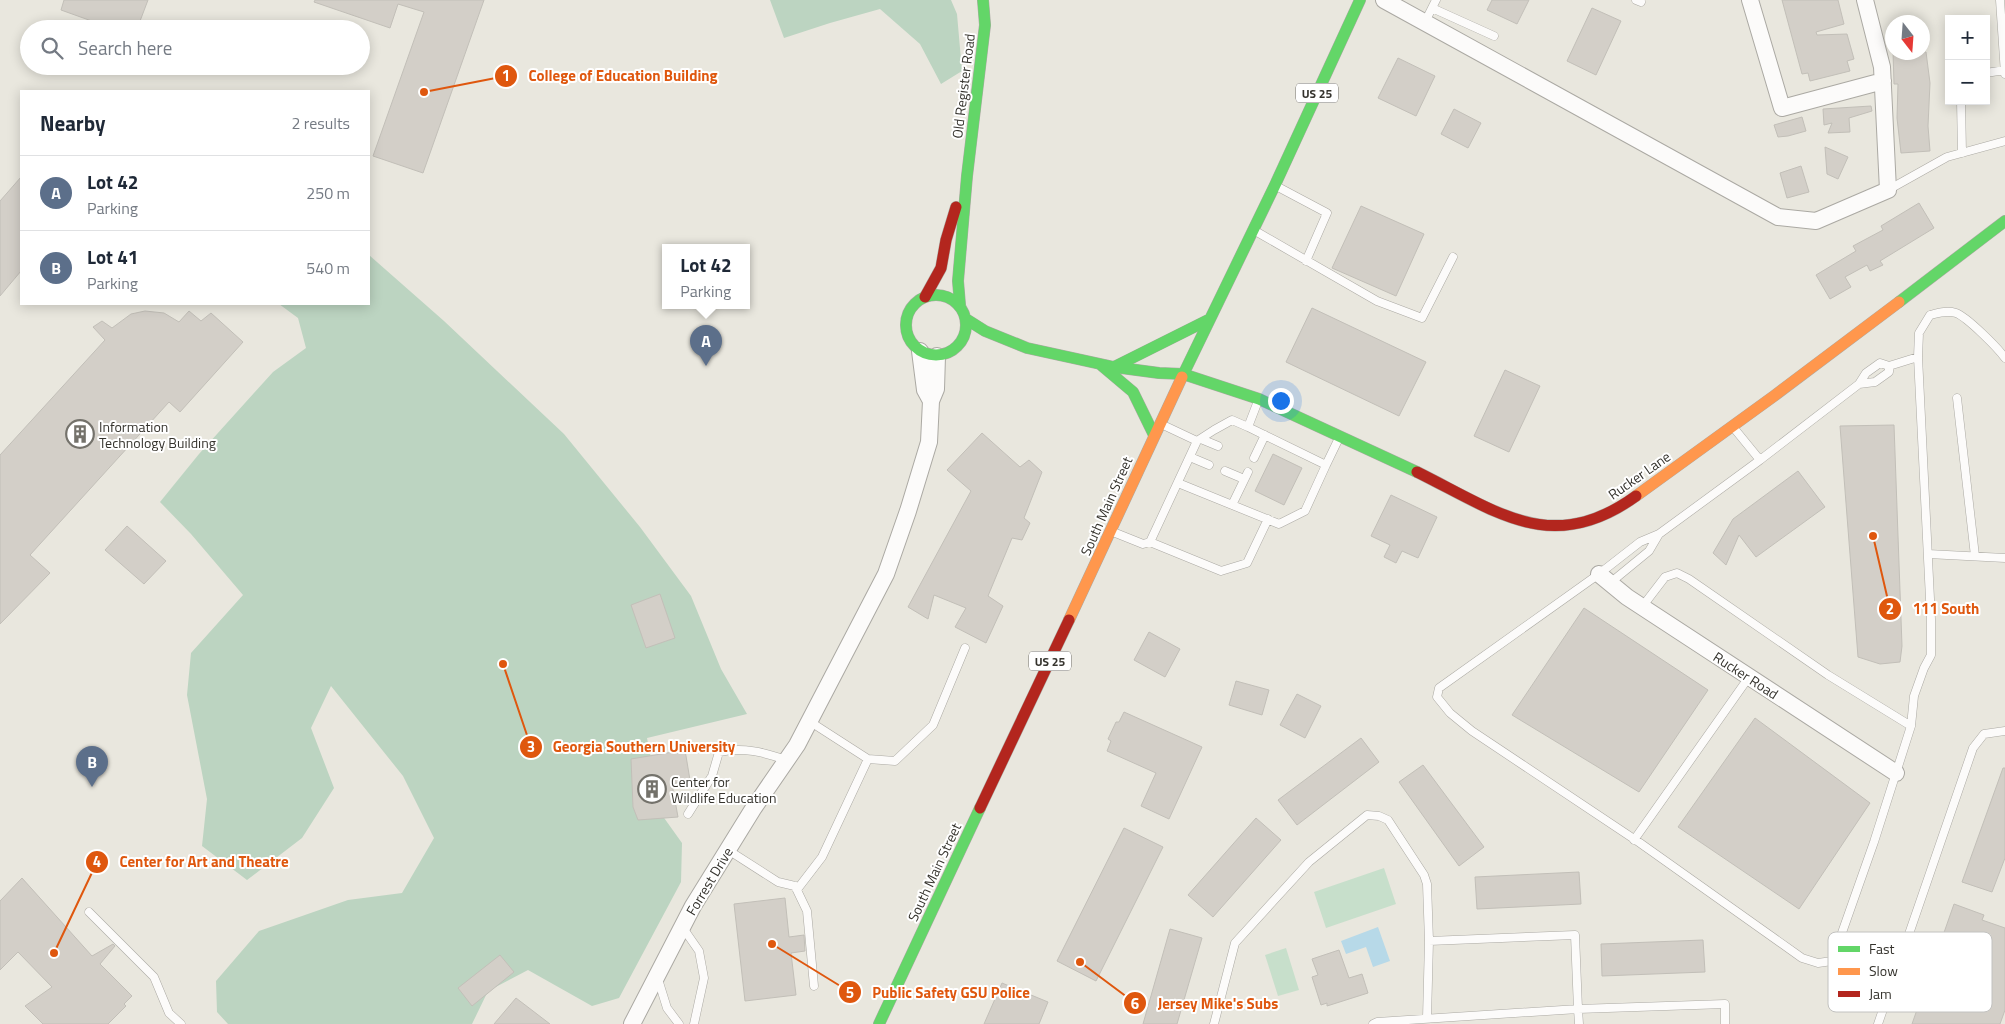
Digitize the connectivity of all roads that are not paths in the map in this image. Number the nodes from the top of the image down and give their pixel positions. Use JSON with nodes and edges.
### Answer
{"nodes":[{"id":1,"x":984,"y":0,"type":"edge"},
{"id":2,"x":1360,"y":0,"type":"edge"},
{"id":3,"x":1384,"y":0,"type":"edge"},
{"id":4,"x":1750,"y":0,"type":"edge"},
{"id":5,"x":1865,"y":0,"type":"edge"},
{"id":6,"x":2000,"y":0,"type":"edge"},
{"id":7,"x":1434,"y":4,"type":"edge"},
{"id":8,"x":1424,"y":22,"type":"junction"},
{"id":9,"x":1494,"y":36,"type":"dead end"},
{"id":10,"x":2005,"y":72,"type":"edge"},
{"id":11,"x":1990,"y":73,"type":"edge"},
{"id":12,"x":1883,"y":80,"type":"junction"},
{"id":13,"x":1961,"y":105,"type":"edge"},
{"id":14,"x":2005,"y":140,"type":"edge"},
{"id":15,"x":1962,"y":153,"type":"junction"},
{"id":16,"x":967,"y":176,"type":"junction"},
{"id":17,"x":1275,"y":185,"type":"junction"},
{"id":18,"x":1888,"y":190,"type":"junction"},
{"id":19,"x":2005,"y":221,"type":"edge"},
{"id":20,"x":1253,"y":230,"type":"junction"},
{"id":21,"x":1453,"y":257,"type":"dead end"},
{"id":22,"x":1306,"y":261,"type":"junction"},
{"id":23,"x":925,"y":296,"type":"junction"},
{"id":24,"x":960,"y":305,"type":"junction"},
{"id":25,"x":966,"y":319,"type":"junction"},
{"id":26,"x":1210,"y":319,"type":"junction"},
{"id":27,"x":970,"y":347,"type":"dead end"},
{"id":28,"x":998,"y":348,"type":"dead end"},
{"id":29,"x":1026,"y":348,"type":"junction"},
{"id":30,"x":920,"y":351,"type":"junction"},
{"id":31,"x":944,"y":354,"type":"junction"},
{"id":32,"x":1918,"y":357,"type":"junction"},
{"id":33,"x":2005,"y":358,"type":"edge"},
{"id":34,"x":1100,"y":364,"type":"junction"},
{"id":35,"x":1889,"y":366,"type":"junction"},
{"id":36,"x":1114,"y":367,"type":"junction"},
{"id":37,"x":1183,"y":374,"type":"junction"},
{"id":38,"x":1859,"y":384,"type":"junction"},
{"id":39,"x":1957,"y":398,"type":"dead end"},
{"id":40,"x":1258,"y":399,"type":"junction"},
{"id":41,"x":932,"y":402,"type":"junction"},
{"id":42,"x":1160,"y":423,"type":"junction"},
{"id":43,"x":1732,"y":426,"type":"junction"},
{"id":44,"x":1248,"y":427,"type":"junction"},
{"id":45,"x":1154,"y":435,"type":"junction"},
{"id":46,"x":1264,"y":435,"type":"junction"},
{"id":47,"x":1340,"y":436,"type":"junction"},
{"id":48,"x":1199,"y":440,"type":"junction"},
{"id":49,"x":1218,"y":446,"type":"dead end"},
{"id":50,"x":1190,"y":457,"type":"junction"},
{"id":51,"x":1254,"y":458,"type":"dead end"},
{"id":52,"x":1760,"y":460,"type":"junction"},
{"id":53,"x":1209,"y":465,"type":"dead end"},
{"id":54,"x":1326,"y":465,"type":"junction"},
{"id":55,"x":1225,"y":471,"type":"dead end"},
{"id":56,"x":1178,"y":483,"type":"junction"},
{"id":57,"x":1232,"y":505,"type":"junction"},
{"id":58,"x":1268,"y":520,"type":"junction"},
{"id":59,"x":1112,"y":531,"type":"junction"},
{"id":60,"x":1659,"y":534,"type":"junction"},
{"id":61,"x":1150,"y":542,"type":"junction"},
{"id":62,"x":1928,"y":554,"type":"junction"},
{"id":63,"x":1975,"y":556,"type":"junction"},
{"id":64,"x":2005,"y":558,"type":"edge"},
{"id":65,"x":1604,"y":578,"type":"junction"},
{"id":66,"x":1642,"y":608,"type":"junction"},
{"id":67,"x":965,"y":648,"type":"dead end"},
{"id":68,"x":1749,"y":677,"type":"junction"},
{"id":69,"x":809,"y":721,"type":"junction"},
{"id":70,"x":1911,"y":726,"type":"junction"},
{"id":71,"x":2005,"y":731,"type":"edge"},
{"id":72,"x":868,"y":759,"type":"junction"},
{"id":73,"x":786,"y":760,"type":"junction"},
{"id":74,"x":1896,"y":773,"type":"junction"},
{"id":75,"x":688,"y":814,"type":"dead end"},
{"id":76,"x":1634,"y":840,"type":"junction"},
{"id":77,"x":728,"y":850,"type":"junction"},
{"id":78,"x":795,"y":886,"type":"junction"},
{"id":79,"x":89,"y":912,"type":"dead end"},
{"id":80,"x":682,"y":928,"type":"junction"},
{"id":81,"x":1842,"y":932,"type":"edge"},
{"id":82,"x":1910,"y":932,"type":"edge"},
{"id":83,"x":1429,"y":941,"type":"junction"},
{"id":84,"x":1828,"y":962,"type":"edge"},
{"id":85,"x":657,"y":976,"type":"junction"},
{"id":86,"x":814,"y":986,"type":"dead end"},
{"id":87,"x":1578,"y":1009,"type":"junction"},
{"id":88,"x":1882,"y":1012,"type":"edge"},
{"id":89,"x":1427,"y":1018,"type":"junction"},
{"id":90,"x":181,"y":1024,"type":"edge"},
{"id":91,"x":633,"y":1024,"type":"edge"},
{"id":92,"x":679,"y":1024,"type":"edge"},
{"id":93,"x":694,"y":1024,"type":"edge"},
{"id":94,"x":879,"y":1024,"type":"edge"},
{"id":95,"x":1214,"y":1024,"type":"edge"},
{"id":96,"x":1373,"y":1024,"type":"edge"},
{"id":97,"x":1579,"y":1024,"type":"edge"},
{"id":98,"x":1726,"y":1024,"type":"edge"},
{"id":99,"x":1878,"y":1024,"type":"edge"}],
"edges":[{"from":1,"to":16,"type":"street","name":"Old Register Road"},
{"from":2,"to":17,"type":"street","name":"South Main Street","number":"US 25"},
{"from":3,"to":8,"type":"street"},
{"from":4,"to":12,"type":"street"},
{"from":5,"to":12,"type":"street"},
{"from":6,"to":10,"type":"lane"},
{"from":7,"to":8,"type":"lane"},
{"from":7,"to":9,"type":"lane"},
{"from":8,"to":18,"type":"street"},
{"from":10,"to":11,"type":"lane"},
{"from":12,"to":18,"type":"street"},
{"from":13,"to":15,"type":"lane"},
{"from":14,"to":15,"type":"lane"},
{"from":15,"to":18,"type":"lane"},
{"from":16,"to":23,"type":"street","name":"Old Register Road"},
{"from":16,"to":24,"type":"street","name":"Old Register Road"},
{"from":17,"to":20,"type":"street","name":"South Main Street","number":"US 25"},
{"from":17,"to":22,"type":"lane"},
{"from":19,"to":43,"type":"street","name":"Rucker Lane"},
{"from":20,"to":22,"type":"lane"},
{"from":20,"to":26,"type":"street","name":"South Main Street","number":"US 25"},
{"from":21,"to":22,"type":"lane"},
{"from":23,"to":24,"type":"street"},
{"from":23,"to":30,"type":"street","name":"Old Register Road"},
{"from":24,"to":25,"type":"street","name":"Old Register Road"},
{"from":25,"to":29,"type":"street"},
{"from":25,"to":31,"type":"street"},
{"from":26,"to":36,"type":"street"},
{"from":26,"to":37,"type":"street","name":"South Main Street","number":"US 25"},
{"from":27,"to":31,"type":"street"},
{"from":28,"to":29,"type":"street"},
{"from":29,"to":34,"type":"street"},
{"from":30,"to":31,"type":"street"},
{"from":30,"to":41,"type":"street"},
{"from":31,"to":41,"type":"street","name":"Forrest Drive"},
{"from":32,"to":33,"type":"lane"},
{"from":32,"to":35,"type":"lane"},
{"from":32,"to":62,"type":"lane"},
{"from":34,"to":36,"type":"street"},
{"from":34,"to":45,"type":"street"},
{"from":35,"to":38,"type":"lane"},
{"from":35,"to":38,"type":"lane"},
{"from":36,"to":37,"type":"street"},
{"from":37,"to":40,"type":"street","name":"Rucker Lane"},
{"from":37,"to":42,"type":"street","name":"South Main Street","number":"US 25"},
{"from":38,"to":52,"type":"lane"},
{"from":39,"to":63,"type":"lane"},
{"from":40,"to":44,"type":"lane"},
{"from":40,"to":47,"type":"street","name":"Rucker Lane"},
{"from":41,"to":69,"type":"street","name":"Forrest Drive"},
{"from":42,"to":45,"type":"street","name":"South Main Street","number":"US 25"},
{"from":42,"to":48,"type":"lane"},
{"from":43,"to":47,"type":"street","name":"Rucker Lane"},
{"from":43,"to":52,"type":"lane"},
{"from":44,"to":46,"type":"lane"},
{"from":44,"to":48,"type":"lane"},
{"from":45,"to":59,"type":"street","name":"South Main Street","number":"US 25"},
{"from":46,"to":51,"type":"lane"},
{"from":46,"to":54,"type":"lane"},
{"from":47,"to":54,"type":"lane"},
{"from":48,"to":49,"type":"lane"},
{"from":48,"to":50,"type":"lane"},
{"from":50,"to":53,"type":"lane"},
{"from":50,"to":56,"type":"lane"},
{"from":52,"to":60,"type":"lane"},
{"from":54,"to":58,"type":"lane"},
{"from":55,"to":57,"type":"lane"},
{"from":56,"to":57,"type":"lane"},
{"from":56,"to":61,"type":"lane"},
{"from":57,"to":58,"type":"lane"},
{"from":58,"to":61,"type":"lane"},
{"from":59,"to":61,"type":"lane"},
{"from":59,"to":94,"type":"street","name":"South Main Street","number":"US 25"},
{"from":60,"to":65,"type":"lane"},
{"from":60,"to":65,"type":"lane"},
{"from":62,"to":63,"type":"lane"},
{"from":62,"to":70,"type":"lane"},
{"from":63,"to":64,"type":"lane"},
{"from":65,"to":66,"type":"street","name":"Rucker Road"},
{"from":65,"to":76,"type":"lane"},
{"from":66,"to":68,"type":"street","name":"Rucker Road"},
{"from":66,"to":70,"type":"lane"},
{"from":67,"to":72,"type":"lane"},
{"from":68,"to":74,"type":"street","name":"Rucker Road"},
{"from":68,"to":76,"type":"lane"},
{"from":69,"to":72,"type":"lane"},
{"from":69,"to":73,"type":"street","name":"Forrest Drive"},
{"from":70,"to":74,"type":"lane"},
{"from":71,"to":82,"type":"lane"},
{"from":72,"to":78,"type":"lane"},
{"from":73,"to":75,"type":"lane"},
{"from":73,"to":77,"type":"street","name":"Forrest Drive"},
{"from":74,"to":81,"type":"lane"},
{"from":76,"to":84,"type":"lane"},
{"from":77,"to":78,"type":"lane"},
{"from":77,"to":80,"type":"street","name":"Forrest Drive"},
{"from":78,"to":86,"type":"lane"},
{"from":79,"to":90,"type":"lane"},
{"from":80,"to":85,"type":"street","name":"Forrest Drive"},
{"from":80,"to":93,"type":"lane"},
{"from":83,"to":87,"type":"lane"},
{"from":83,"to":89,"type":"lane"},
{"from":83,"to":95,"type":"lane"},
{"from":85,"to":91,"type":"street","name":"Forrest Drive"},
{"from":85,"to":92,"type":"lane"},
{"from":87,"to":89,"type":"lane"},
{"from":87,"to":97,"type":"lane"},
{"from":87,"to":98,"type":"lane"},
{"from":88,"to":99,"type":"lane"},
{"from":89,"to":96,"type":"lane"}]}
